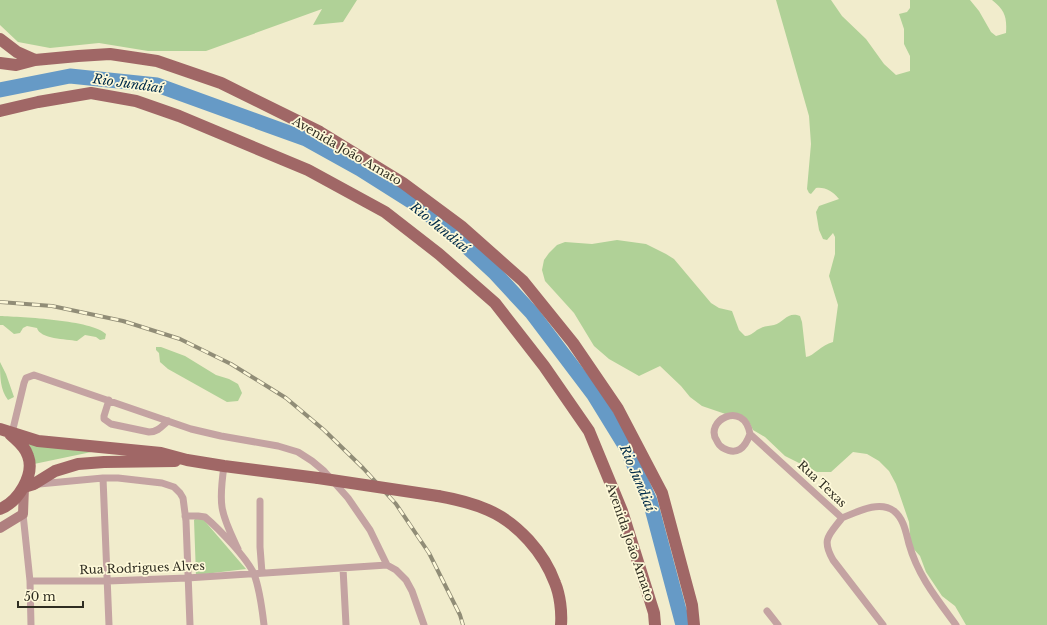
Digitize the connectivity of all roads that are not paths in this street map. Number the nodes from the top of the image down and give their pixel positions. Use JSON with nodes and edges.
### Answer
{"nodes":[{"id":1,"x":0,"y":39,"type":"edge"},
{"id":2,"x":35,"y":60,"type":"junction"},
{"id":3,"x":0,"y":63,"type":"edge"},
{"id":4,"x":0,"y":111,"type":"edge"},
{"id":5,"x":109,"y":400,"type":"junction"},
{"id":6,"x":168,"y":420,"type":"junction"},
{"id":7,"x":7,"y":432,"type":"edge"},
{"id":8,"x":750,"y":434,"type":"junction"},
{"id":9,"x":187,"y":460,"type":"junction"},
{"id":10,"x":224,"y":466,"type":"junction"},
{"id":11,"x":103,"y":478,"type":"junction"},
{"id":12,"x":29,"y":486,"type":"junction"},
{"id":13,"x":260,"y":501,"type":"dead end"},
{"id":14,"x":0,"y":509,"type":"edge"},
{"id":15,"x":23,"y":514,"type":"junction"},
{"id":16,"x":185,"y":516,"type":"junction"},
{"id":17,"x":842,"y":518,"type":"junction"},
{"id":18,"x":0,"y":528,"type":"edge"},
{"id":19,"x":240,"y":554,"type":"junction"},
{"id":20,"x":386,"y":565,"type":"junction"},
{"id":21,"x":343,"y":568,"type":"junction"},
{"id":22,"x":262,"y":573,"type":"junction"},
{"id":23,"x":254,"y":574,"type":"junction"},
{"id":24,"x":187,"y":578,"type":"junction"},
{"id":25,"x":30,"y":581,"type":"junction"},
{"id":26,"x":108,"y":581,"type":"junction"},
{"id":27,"x":767,"y":611,"type":"dead end"},
{"id":28,"x":31,"y":625,"type":"edge"},
{"id":29,"x":109,"y":625,"type":"edge"},
{"id":30,"x":190,"y":625,"type":"edge"},
{"id":31,"x":264,"y":625,"type":"edge"},
{"id":32,"x":346,"y":625,"type":"edge"},
{"id":33,"x":424,"y":625,"type":"edge"},
{"id":34,"x":561,"y":625,"type":"edge"},
{"id":35,"x":655,"y":625,"type":"edge"},
{"id":36,"x":694,"y":625,"type":"edge"},
{"id":37,"x":778,"y":625,"type":"edge"},
{"id":38,"x":882,"y":625,"type":"edge"},
{"id":39,"x":956,"y":625,"type":"edge"}],
"edges":[{"from":1,"to":2,"type":"main road"},
{"from":2,"to":3,"type":"main road","name":"Avenida João Amato"},
{"from":2,"to":36,"type":"main road","name":"Avenida João Amato"},
{"from":4,"to":35,"type":"main road","name":"Avenida João Amato"},
{"from":5,"to":6,"type":"street"},
{"from":5,"to":6,"type":"street"},
{"from":5,"to":7,"type":"street"},
{"from":6,"to":20,"type":"street"},
{"from":7,"to":9,"type":"main road"},
{"from":7,"to":12,"type":"main road"},
{"from":8,"to":8,"type":"street","name":"Rua Texas"},
{"from":8,"to":17,"type":"street","name":"Rua Texas"},
{"from":9,"to":10,"type":"main road"},
{"from":9,"to":12,"type":"main road"},
{"from":10,"to":19,"type":"street"},
{"from":10,"to":34,"type":"main road","bridge":true},
{"from":11,"to":12,"type":"street"},
{"from":11,"to":16,"type":"street"},
{"from":11,"to":26,"type":"street"},
{"from":12,"to":14,"type":"main road"},
{"from":12,"to":15,"type":"street"},
{"from":13,"to":22,"type":"street"},
{"from":15,"to":18,"type":"street"},
{"from":15,"to":25,"type":"street"},
{"from":16,"to":19,"type":"street"},
{"from":16,"to":24,"type":"street"},
{"from":17,"to":38,"type":"street","name":"Rua Texas"},
{"from":17,"to":39,"type":"street"},
{"from":19,"to":23,"type":"street"},
{"from":20,"to":21,"type":"street","name":"Rua Rodrigues Alves"},
{"from":20,"to":33,"type":"street"},
{"from":21,"to":22,"type":"street","name":"Rua Rodrigues Alves"},
{"from":21,"to":32,"type":"street"},
{"from":22,"to":23,"type":"street","name":"Rua Rodrigues Alves"},
{"from":23,"to":24,"type":"street","name":"Rua Rodrigues Alves"},
{"from":23,"to":31,"type":"street"},
{"from":24,"to":26,"type":"street","name":"Rua Rodrigues Alves"},
{"from":24,"to":30,"type":"street"},
{"from":25,"to":26,"type":"street","name":"Rua Rodrigues Alves"},
{"from":25,"to":28,"type":"street"},
{"from":26,"to":29,"type":"street"},
{"from":27,"to":37,"type":"street"}]}
